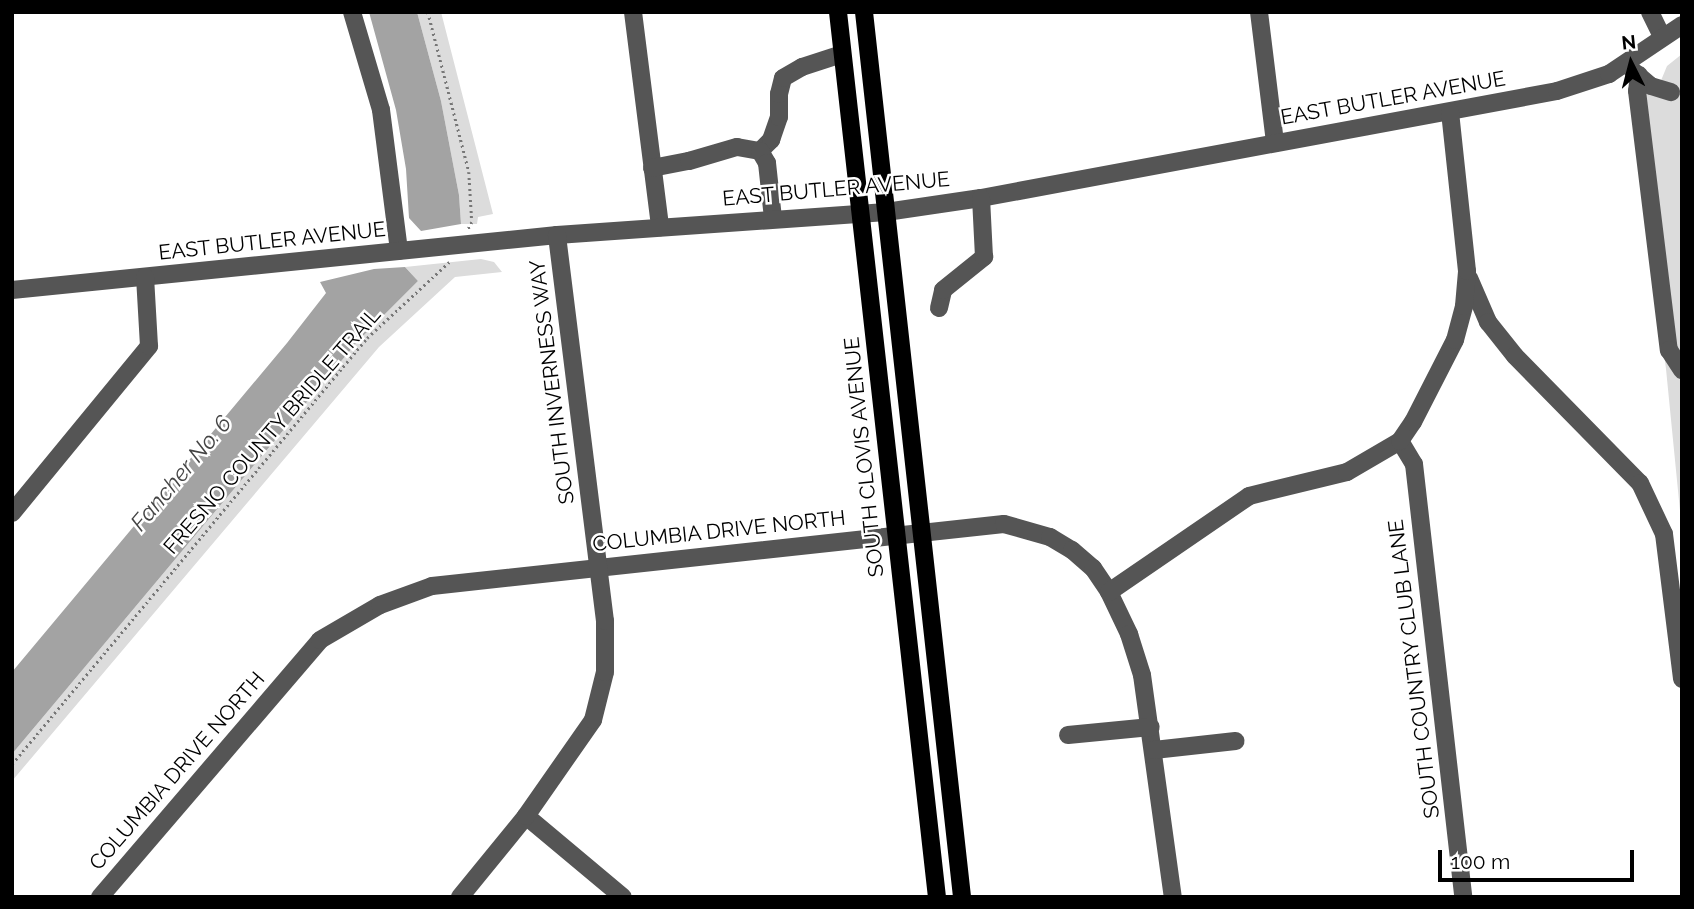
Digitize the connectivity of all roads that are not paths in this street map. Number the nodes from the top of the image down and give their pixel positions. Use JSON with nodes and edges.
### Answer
{"nodes":[{"id":1,"x":352,"y":12,"type":"edge"},
{"id":2,"x":633,"y":12,"type":"edge"},
{"id":3,"x":838,"y":12,"type":"edge"},
{"id":4,"x":864,"y":12,"type":"edge"},
{"id":5,"x":1259,"y":12,"type":"edge"},
{"id":6,"x":1650,"y":12,"type":"edge"},
{"id":7,"x":1682,"y":25,"type":"edge"},
{"id":8,"x":1662,"y":37,"type":"junction"},
{"id":9,"x":842,"y":54,"type":"junction"},
{"id":10,"x":1632,"y":70,"type":"junction"},
{"id":11,"x":1450,"y":112,"type":"junction"},
{"id":12,"x":1275,"y":143,"type":"junction"},
{"id":13,"x":760,"y":151,"type":"junction"},
{"id":14,"x":652,"y":168,"type":"junction"},
{"id":15,"x":981,"y":198,"type":"junction"},
{"id":16,"x":860,"y":212,"type":"junction"},
{"id":17,"x":886,"y":212,"type":"junction"},
{"id":18,"x":773,"y":218,"type":"junction"},
{"id":19,"x":660,"y":227,"type":"junction"},
{"id":20,"x":557,"y":236,"type":"junction"},
{"id":21,"x":399,"y":251,"type":"junction"},
{"id":22,"x":1467,"y":271,"type":"junction"},
{"id":23,"x":145,"y":277,"type":"junction"},
{"id":24,"x":12,"y":290,"type":"edge"},
{"id":25,"x":939,"y":308,"type":"dead end"},
{"id":26,"x":1682,"y":370,"type":"edge"},
{"id":27,"x":1399,"y":441,"type":"junction"},
{"id":28,"x":12,"y":513,"type":"edge"},
{"id":29,"x":921,"y":531,"type":"junction"},
{"id":30,"x":896,"y":534,"type":"junction"},
{"id":31,"x":597,"y":567,"type":"junction"},
{"id":32,"x":1109,"y":592,"type":"junction"},
{"id":33,"x":1682,"y":679,"type":"edge"},
{"id":34,"x":1151,"y":727,"type":"junction"},
{"id":35,"x":1068,"y":736,"type":"dead end"},
{"id":36,"x":1236,"y":741,"type":"dead end"},
{"id":37,"x":1154,"y":750,"type":"junction"},
{"id":38,"x":526,"y":816,"type":"junction"},
{"id":39,"x":100,"y":897,"type":"edge"},
{"id":40,"x":460,"y":897,"type":"edge"},
{"id":41,"x":623,"y":897,"type":"edge"},
{"id":42,"x":937,"y":897,"type":"edge"},
{"id":43,"x":962,"y":897,"type":"edge"},
{"id":44,"x":1173,"y":897,"type":"edge"},
{"id":45,"x":1463,"y":897,"type":"edge"}],
"edges":[{"from":1,"to":21,"type":"street"},
{"from":2,"to":14,"type":"street"},
{"from":3,"to":9,"type":"main road","name":"SOUTH CLOVIS AVENUE"},
{"from":4,"to":17,"type":"main road"},
{"from":5,"to":12,"type":"street"},
{"from":6,"to":8,"type":"street"},
{"from":7,"to":8,"type":"street","name":"EAST BUTLER AVENUE"},
{"from":8,"to":10,"type":"street","name":"EAST BUTLER AVENUE"},
{"from":9,"to":13,"type":"street"},
{"from":9,"to":16,"type":"main road","name":"SOUTH CLOVIS AVENUE"},
{"from":10,"to":11,"type":"street","name":"EAST BUTLER AVENUE"},
{"from":10,"to":26,"type":"street"},
{"from":11,"to":12,"type":"street","name":"EAST BUTLER AVENUE"},
{"from":11,"to":22,"type":"street"},
{"from":12,"to":15,"type":"street","name":"EAST BUTLER AVENUE"},
{"from":13,"to":14,"type":"street"},
{"from":13,"to":18,"type":"street"},
{"from":14,"to":19,"type":"street"},
{"from":15,"to":17,"type":"street","name":"EAST BUTLER AVENUE"},
{"from":15,"to":25,"type":"street"},
{"from":16,"to":17,"type":"street","name":"EAST BUTLER AVENUE"},
{"from":16,"to":18,"type":"street","name":"EAST BUTLER AVENUE"},
{"from":16,"to":30,"type":"main road","name":"SOUTH CLOVIS AVENUE"},
{"from":17,"to":29,"type":"main road"},
{"from":18,"to":19,"type":"street","name":"EAST BUTLER AVENUE"},
{"from":19,"to":20,"type":"street","name":"EAST BUTLER AVENUE"},
{"from":20,"to":21,"type":"street","name":"EAST BUTLER AVENUE"},
{"from":20,"to":31,"type":"street","name":"SOUTH INVERNESS WAY"},
{"from":21,"to":23,"type":"street","name":"EAST BUTLER AVENUE"},
{"from":22,"to":27,"type":"street"},
{"from":22,"to":33,"type":"street"},
{"from":23,"to":24,"type":"street","name":"EAST BUTLER AVENUE"},
{"from":23,"to":28,"type":"street"},
{"from":27,"to":32,"type":"street"},
{"from":27,"to":45,"type":"street","name":"SOUTH COUNTRY CLUB LANE"},
{"from":29,"to":30,"type":"street","name":"COLUMBIA DRIVE NORTH"},
{"from":29,"to":32,"type":"street","name":"COLUMBIA DRIVE NORTH"},
{"from":29,"to":43,"type":"main road"},
{"from":30,"to":31,"type":"street","name":"COLUMBIA DRIVE NORTH"},
{"from":30,"to":42,"type":"main road","name":"SOUTH CLOVIS AVENUE"},
{"from":31,"to":38,"type":"street","name":"SOUTH INVERNESS WAY"},
{"from":31,"to":39,"type":"street","name":"COLUMBIA DRIVE NORTH"},
{"from":32,"to":34,"type":"street","name":"COLUMBIA DRIVE NORTH"},
{"from":34,"to":35,"type":"street"},
{"from":34,"to":37,"type":"street","name":"COLUMBIA DRIVE NORTH"},
{"from":36,"to":37,"type":"street"},
{"from":37,"to":44,"type":"street","name":"COLUMBIA DRIVE NORTH"},
{"from":38,"to":40,"type":"street","name":"SOUTH INVERNESS WAY"},
{"from":38,"to":41,"type":"street"}]}
